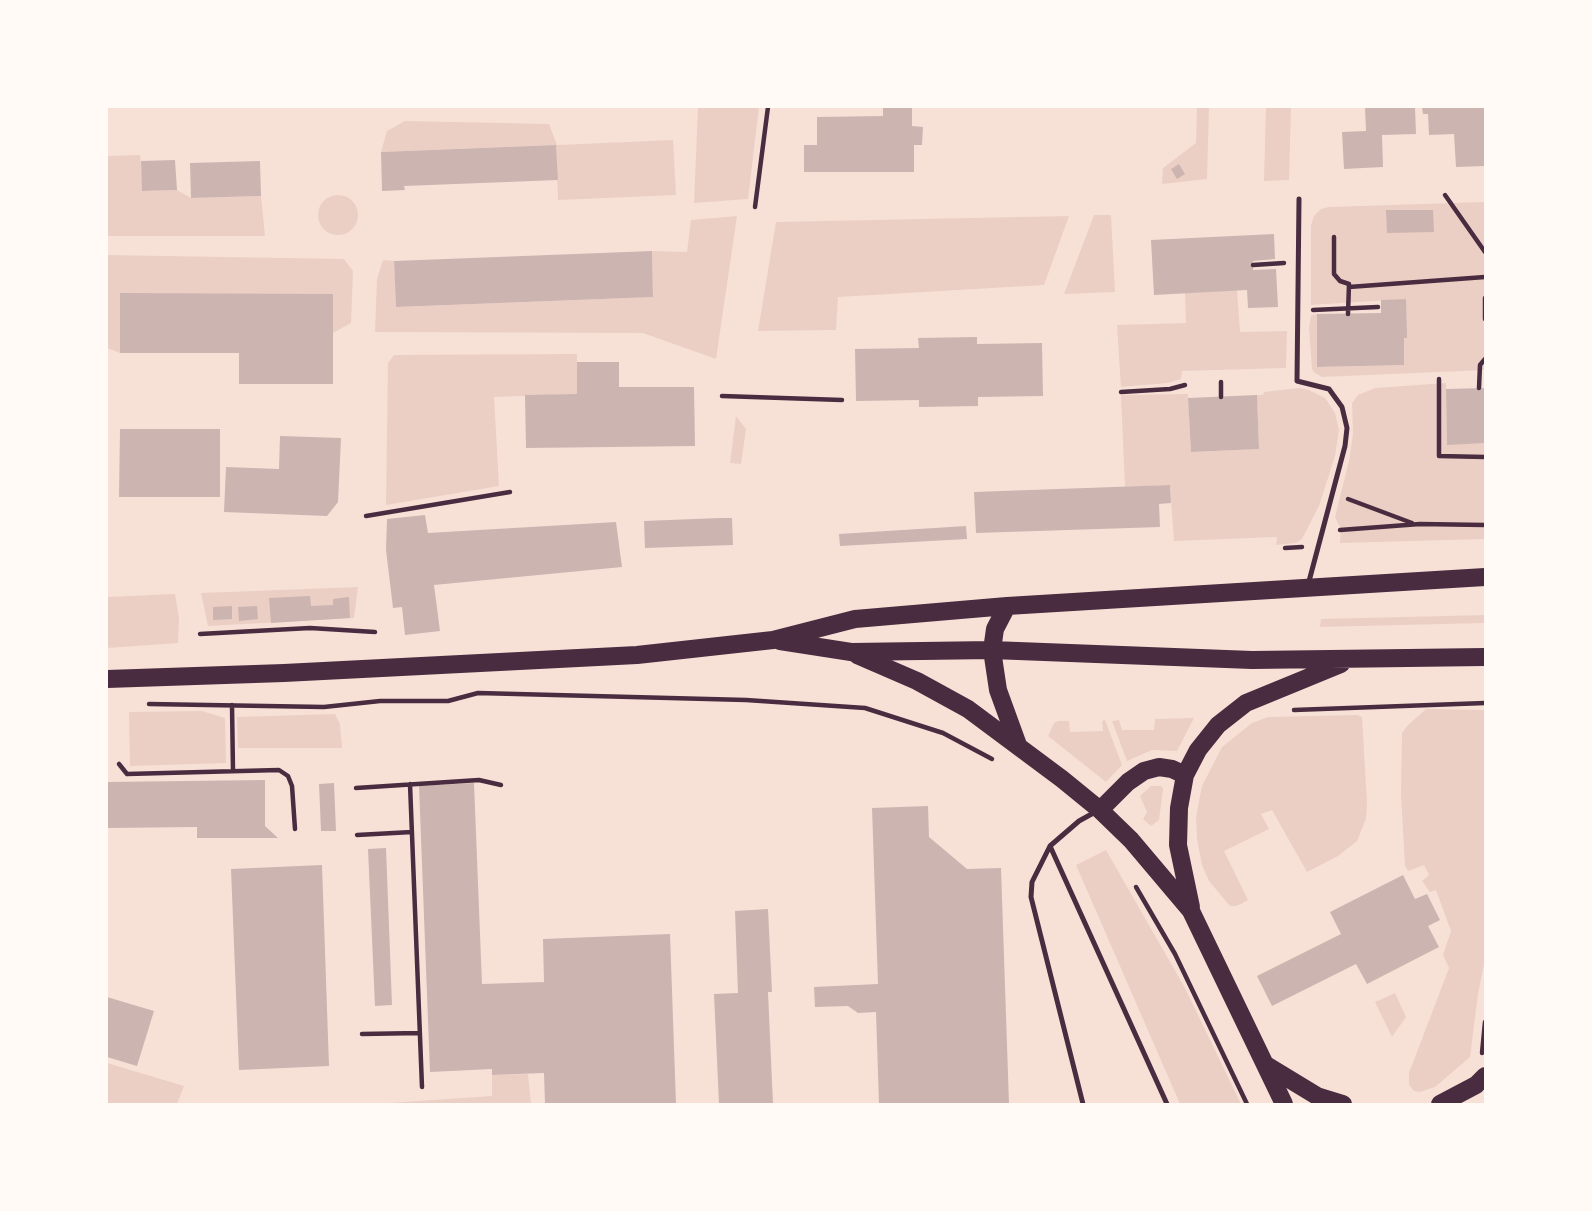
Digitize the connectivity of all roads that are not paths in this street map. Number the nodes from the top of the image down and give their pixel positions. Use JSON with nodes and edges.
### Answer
{"nodes":[{"id":1,"x":1299,"y":199,"type":"dead end"},
{"id":2,"x":1485,"y":577,"type":"edge"},
{"id":3,"x":1307,"y":588,"type":"junction"},
{"id":4,"x":1007,"y":607,"type":"junction"},
{"id":5,"x":773,"y":640,"type":"junction"},
{"id":6,"x":992,"y":650,"type":"junction"},
{"id":7,"x":851,"y":652,"type":"junction"},
{"id":8,"x":1485,"y":657,"type":"edge"},
{"id":9,"x":1349,"y":660,"type":"junction"},
{"id":10,"x":107,"y":679,"type":"edge"},
{"id":11,"x":1018,"y":745,"type":"junction"},
{"id":12,"x":1185,"y":775,"type":"junction"},
{"id":13,"x":1100,"y":810,"type":"junction"},
{"id":14,"x":1050,"y":846,"type":"junction"},
{"id":15,"x":1191,"y":911,"type":"junction"},
{"id":16,"x":1266,"y":1065,"type":"junction"},
{"id":17,"x":1485,"y":1076,"type":"edge"},
{"id":18,"x":1083,"y":1104,"type":"edge"},
{"id":19,"x":1167,"y":1104,"type":"edge"},
{"id":20,"x":1284,"y":1104,"type":"edge"},
{"id":21,"x":1343,"y":1104,"type":"edge"},
{"id":22,"x":1440,"y":1104,"type":"edge"}],
"edges":[{"from":1,"to":3,"type":"lane"},
{"from":2,"to":3,"type":"main road"},
{"from":3,"to":4,"type":"main road"},
{"from":4,"to":5,"type":"main road"},
{"from":4,"to":6,"type":"main road"},
{"from":5,"to":7,"type":"main road"},
{"from":5,"to":10,"type":"main road"},
{"from":6,"to":7,"type":"main road"},
{"from":6,"to":9,"type":"main road"},
{"from":6,"to":11,"type":"main road"},
{"from":7,"to":11,"type":"main road"},
{"from":8,"to":9,"type":"main road"},
{"from":9,"to":12,"type":"main road"},
{"from":11,"to":13,"type":"main road"},
{"from":12,"to":13,"type":"main road"},
{"from":12,"to":15,"type":"main road"},
{"from":13,"to":14,"type":"lane"},
{"from":13,"to":15,"type":"main road"},
{"from":14,"to":18,"type":"lane"},
{"from":14,"to":19,"type":"lane"},
{"from":15,"to":16,"type":"main road"},
{"from":16,"to":20,"type":"main road"},
{"from":16,"to":21,"type":"main road"},
{"from":17,"to":22,"type":"main road"}]}
